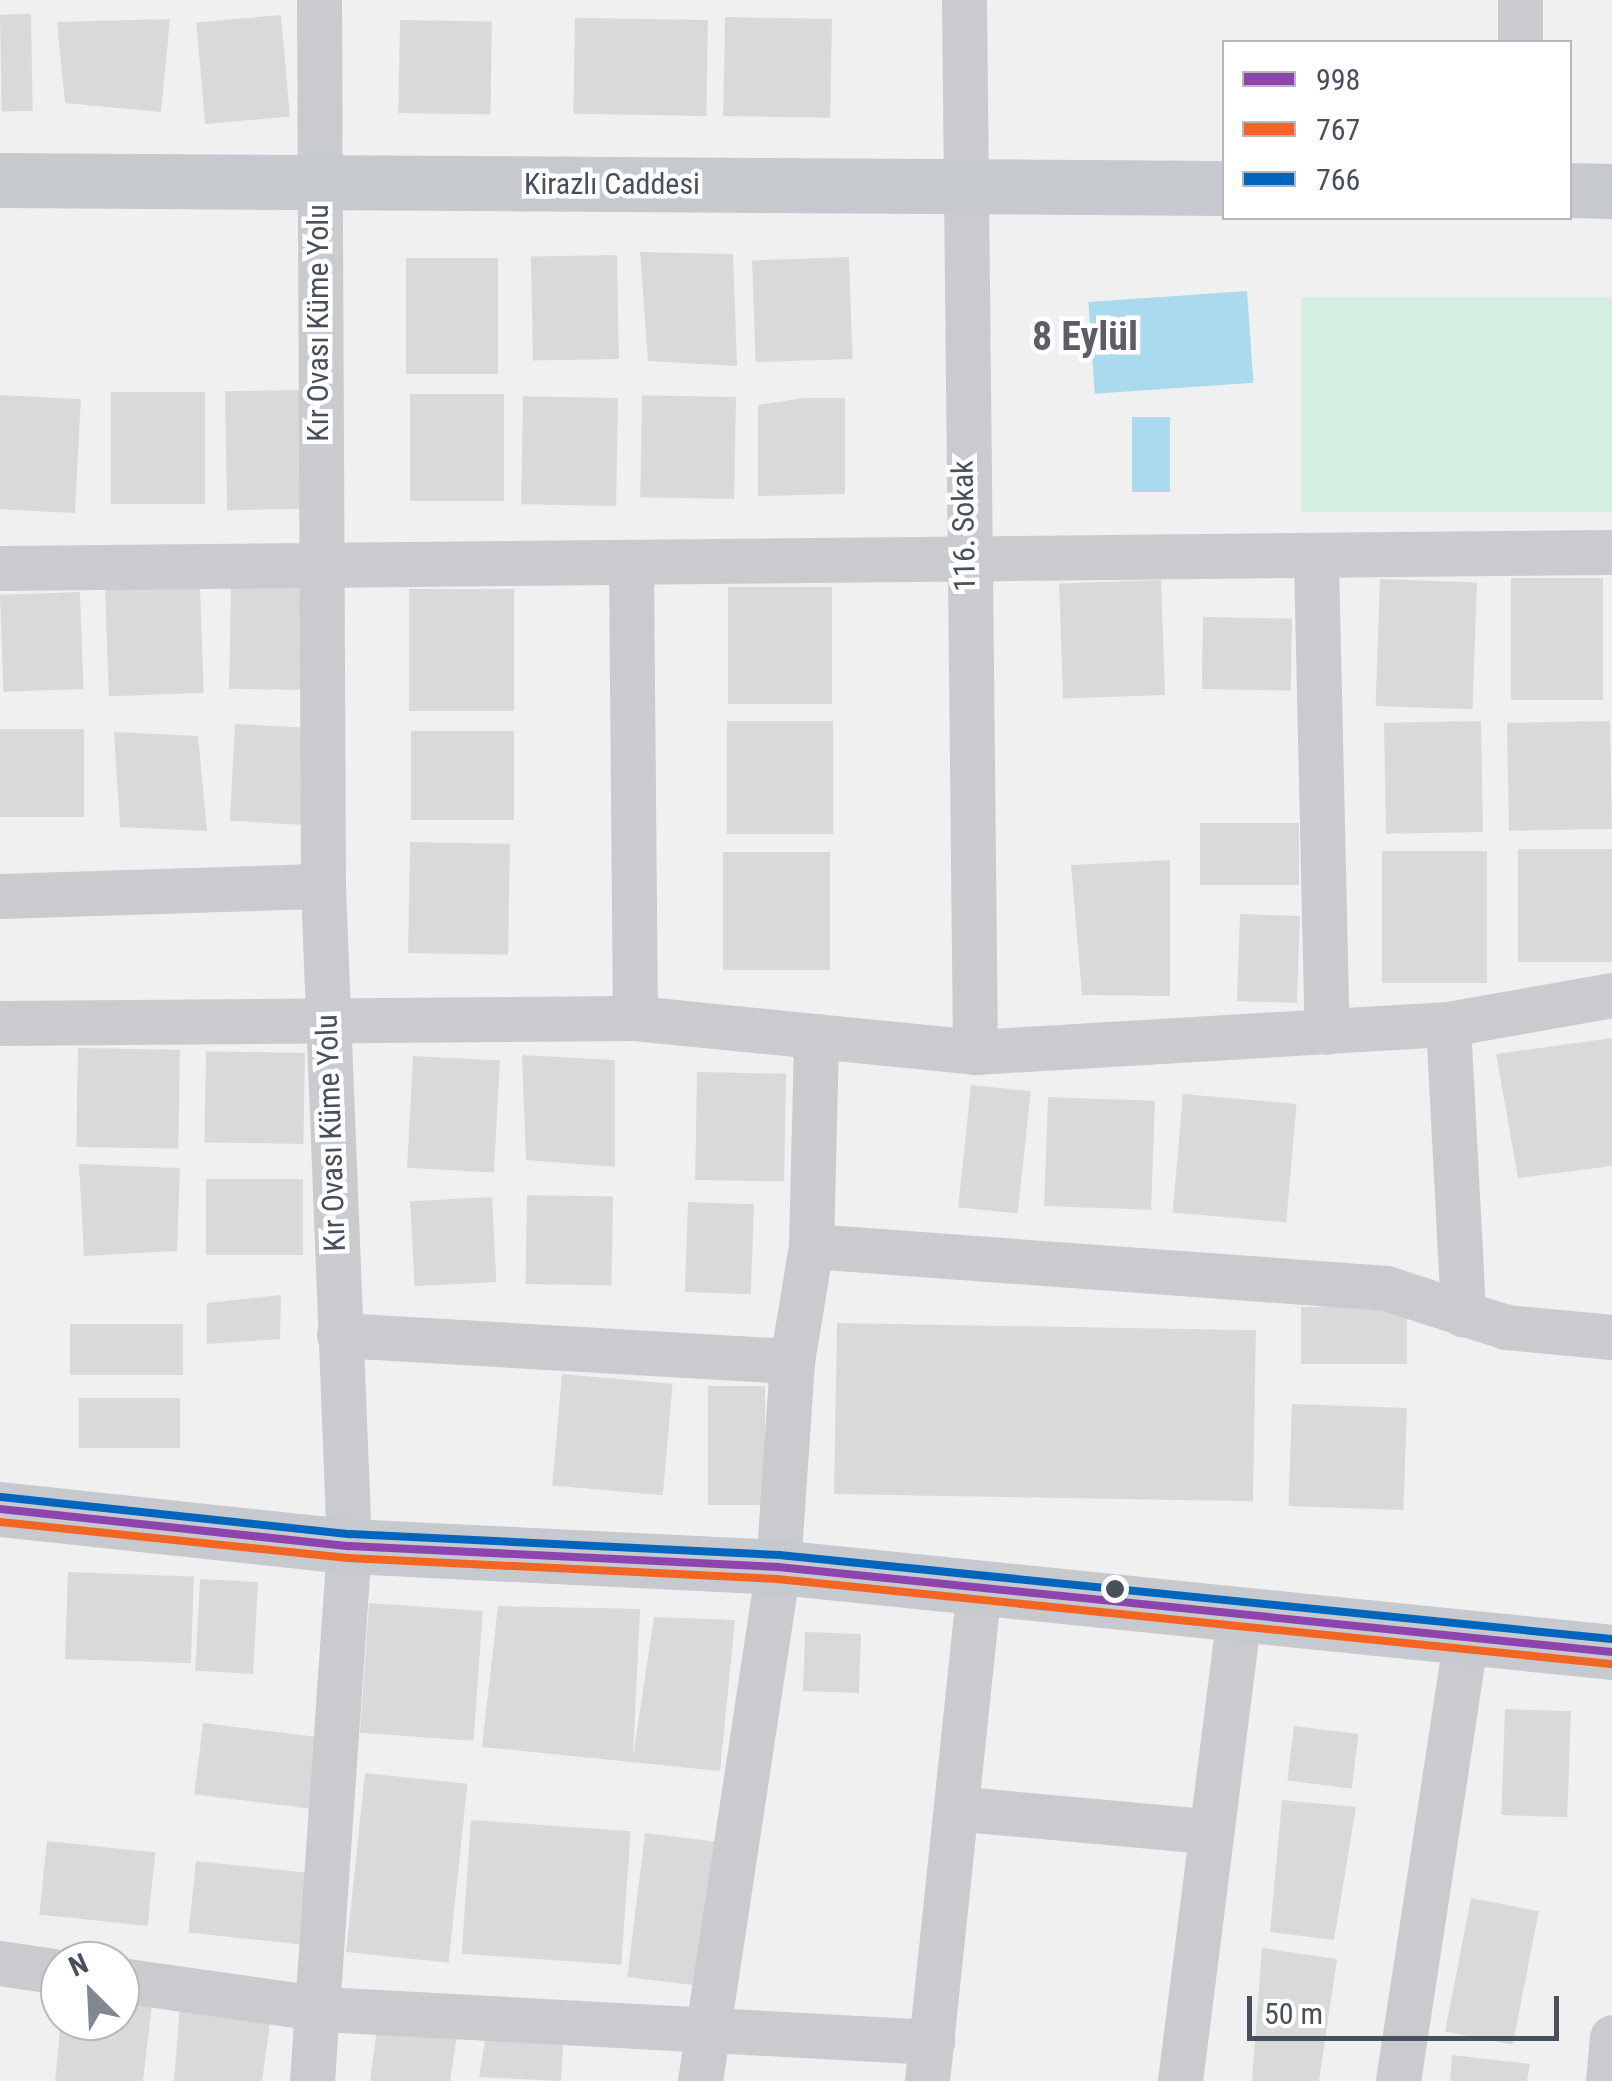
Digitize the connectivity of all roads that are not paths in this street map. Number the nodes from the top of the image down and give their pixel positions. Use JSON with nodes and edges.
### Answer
{"nodes":[{"id":1,"x":319,"y":0,"type":"edge"},
{"id":2,"x":964,"y":0,"type":"edge"},
{"id":3,"x":1520,"y":0,"type":"edge"},
{"id":4,"x":1520,"y":40,"type":"edge"},
{"id":5,"x":0,"y":180,"type":"edge"},
{"id":6,"x":317,"y":182,"type":"junction"},
{"id":7,"x":960,"y":186,"type":"junction"},
{"id":8,"x":1222,"y":188,"type":"edge"},
{"id":9,"x":1572,"y":190,"type":"edge"},
{"id":10,"x":1612,"y":191,"type":"edge"},
{"id":11,"x":1612,"y":552,"type":"edge"},
{"id":12,"x":1316,"y":561,"type":"junction"},
{"id":13,"x":320,"y":564,"type":"junction"},
{"id":14,"x":964,"y":565,"type":"junction"},
{"id":15,"x":631,"y":566,"type":"junction"},
{"id":16,"x":0,"y":568,"type":"edge"},
{"id":17,"x":323,"y":886,"type":"junction"},
{"id":18,"x":0,"y":896,"type":"edge"},
{"id":19,"x":1612,"y":995,"type":"edge"},
{"id":20,"x":635,"y":1018,"type":"junction"},
{"id":21,"x":0,"y":1023,"type":"edge"},
{"id":22,"x":326,"y":1023,"type":"junction"},
{"id":23,"x":1448,"y":1024,"type":"junction"},
{"id":24,"x":1327,"y":1032,"type":"junction"},
{"id":25,"x":816,"y":1036,"type":"junction"},
{"id":26,"x":975,"y":1052,"type":"junction"},
{"id":27,"x":811,"y":1246,"type":"junction"},
{"id":28,"x":1463,"y":1315,"type":"junction"},
{"id":29,"x":340,"y":1335,"type":"junction"},
{"id":30,"x":1612,"y":1337,"type":"edge"},
{"id":31,"x":792,"y":1361,"type":"junction"},
{"id":32,"x":0,"y":1510,"type":"edge"},
{"id":33,"x":350,"y":1546,"type":"junction"},
{"id":34,"x":778,"y":1567,"type":"junction"},
{"id":35,"x":979,"y":1587,"type":"junction"},
{"id":36,"x":1239,"y":1614,"type":"junction"},
{"id":37,"x":1466,"y":1637,"type":"junction"},
{"id":38,"x":1612,"y":1652,"type":"edge"},
{"id":39,"x":962,"y":1809,"type":"junction"},
{"id":40,"x":1207,"y":1831,"type":"junction"},
{"id":41,"x":0,"y":1963,"type":"edge"},
{"id":42,"x":40,"y":1969,"type":"edge"},
{"id":43,"x":140,"y":1983,"type":"edge"},
{"id":44,"x":323,"y":2010,"type":"junction"},
{"id":45,"x":711,"y":2029,"type":"junction"},
{"id":46,"x":1612,"y":2037,"type":"edge"},
{"id":47,"x":929,"y":2062,"type":"edge"},
{"id":48,"x":312,"y":2081,"type":"edge"},
{"id":49,"x":700,"y":2081,"type":"edge"},
{"id":50,"x":1180,"y":2081,"type":"edge"},
{"id":51,"x":1398,"y":2081,"type":"edge"},
{"id":52,"x":1608,"y":2081,"type":"edge"}],
"edges":[{"from":1,"to":6,"type":"street","name":"Kır Ovası Küme Yolu"},
{"from":2,"to":7,"type":"street","name":"116. Sokak"},
{"from":3,"to":4,"type":"street"},
{"from":5,"to":6,"type":"main road","name":"Kirazlı Caddesi"},
{"from":6,"to":7,"type":"main road","name":"Kirazlı Caddesi"},
{"from":6,"to":13,"type":"street","name":"Kır Ovası Küme Yolu"},
{"from":7,"to":8,"type":"main road","name":"Kirazlı Caddesi"},
{"from":7,"to":14,"type":"street","name":"116. Sokak"},
{"from":9,"to":10,"type":"main road"},
{"from":11,"to":12,"type":"street"},
{"from":12,"to":14,"type":"street"},
{"from":12,"to":24,"type":"street"},
{"from":13,"to":15,"type":"street"},
{"from":13,"to":16,"type":"street"},
{"from":13,"to":17,"type":"street","name":"Kır Ovası Küme Yolu"},
{"from":14,"to":15,"type":"street"},
{"from":14,"to":26,"type":"street","name":"116. Sokak"},
{"from":15,"to":20,"type":"street"},
{"from":17,"to":18,"type":"street"},
{"from":17,"to":22,"type":"street","name":"Kır Ovası Küme Yolu"},
{"from":19,"to":23,"type":"street"},
{"from":20,"to":22,"type":"street"},
{"from":20,"to":25,"type":"street"},
{"from":21,"to":22,"type":"street"},
{"from":22,"to":29,"type":"street","name":"Kır Ovası Küme Yolu"},
{"from":23,"to":24,"type":"street"},
{"from":23,"to":28,"type":"street"},
{"from":24,"to":26,"type":"street"},
{"from":25,"to":26,"type":"street"},
{"from":25,"to":27,"type":"street"},
{"from":27,"to":28,"type":"street"},
{"from":27,"to":31,"type":"street"},
{"from":28,"to":30,"type":"street"},
{"from":29,"to":31,"type":"street"},
{"from":29,"to":33,"type":"street","name":"Kır Ovası Küme Yolu"},
{"from":31,"to":34,"type":"street"},
{"from":32,"to":33,"type":"main road"},
{"from":33,"to":34,"type":"main road"},
{"from":33,"to":44,"type":"street","name":"Kır Ovası Küme Yolu"},
{"from":34,"to":35,"type":"main road"},
{"from":34,"to":45,"type":"street"},
{"from":35,"to":36,"type":"main road"},
{"from":35,"to":39,"type":"street"},
{"from":36,"to":37,"type":"main road"},
{"from":36,"to":40,"type":"street"},
{"from":37,"to":38,"type":"main road"},
{"from":37,"to":51,"type":"street"},
{"from":39,"to":40,"type":"street"},
{"from":39,"to":47,"type":"street"},
{"from":40,"to":50,"type":"street"},
{"from":41,"to":42,"type":"street"},
{"from":43,"to":44,"type":"street"},
{"from":44,"to":45,"type":"street"},
{"from":44,"to":48,"type":"street","name":"Kır Ovası Küme Yolu"},
{"from":45,"to":47,"type":"street"},
{"from":45,"to":49,"type":"street"},
{"from":46,"to":52,"type":"street"}]}
